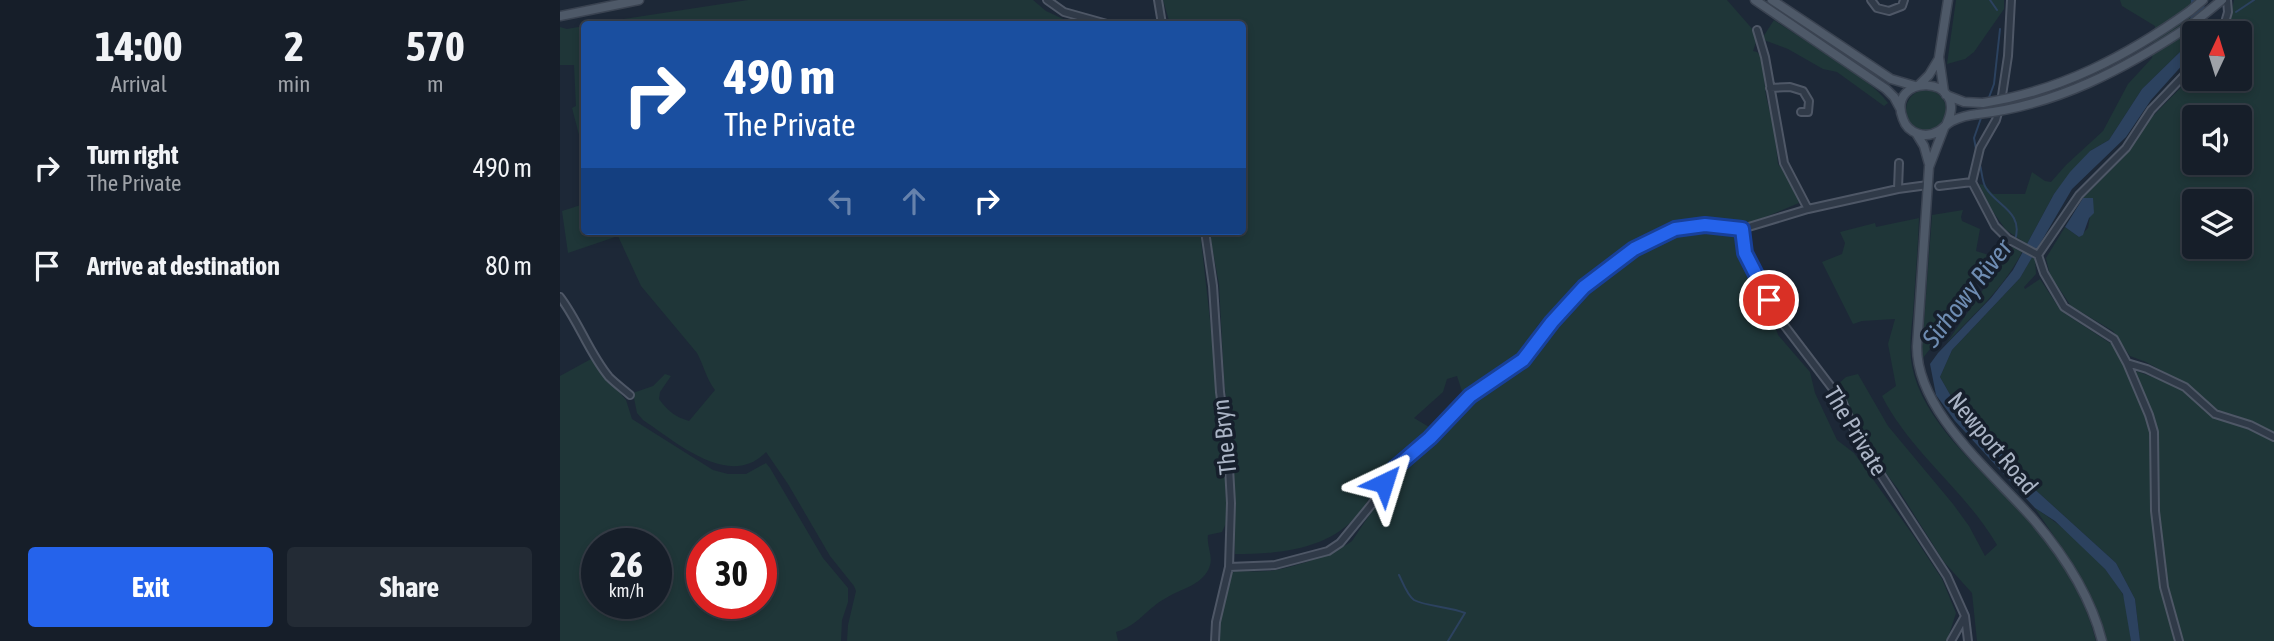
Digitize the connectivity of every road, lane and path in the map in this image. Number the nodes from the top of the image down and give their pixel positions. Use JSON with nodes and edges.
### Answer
{"nodes":[{"id":1,"x":639,"y":0,"type":"edge"},
{"id":2,"x":1046,"y":0,"type":"edge"},
{"id":3,"x":1158,"y":0,"type":"edge"},
{"id":4,"x":1755,"y":0,"type":"edge"},
{"id":5,"x":1772,"y":0,"type":"edge"},
{"id":6,"x":1871,"y":0,"type":"edge"},
{"id":7,"x":1904,"y":0,"type":"edge"},
{"id":8,"x":1948,"y":0,"type":"edge"},
{"id":9,"x":2011,"y":0,"type":"edge"},
{"id":10,"x":2203,"y":0,"type":"edge"},
{"id":11,"x":2225,"y":0,"type":"edge"},
{"id":12,"x":560,"y":16,"type":"edge"},
{"id":13,"x":1096,"y":21,"type":"edge"},
{"id":14,"x":1162,"y":21,"type":"edge"},
{"id":15,"x":2225,"y":21,"type":"edge"},
{"id":16,"x":1757,"y":30,"type":"dead end"},
{"id":17,"x":1939,"y":57,"type":"junction"},
{"id":18,"x":2182,"y":78,"type":"edge"},
{"id":19,"x":1917,"y":85,"type":"junction"},
{"id":20,"x":1770,"y":88,"type":"junction"},
{"id":21,"x":1945,"y":93,"type":"junction"},
{"id":22,"x":1901,"y":111,"type":"junction"},
{"id":23,"x":1801,"y":112,"type":"dead end"},
{"id":24,"x":1946,"y":125,"type":"junction"},
{"id":25,"x":1916,"y":133,"type":"junction"},
{"id":26,"x":1929,"y":167,"type":"junction"},
{"id":27,"x":1907,"y":170,"type":"dead end"},
{"id":28,"x":1972,"y":182,"type":"junction"},
{"id":29,"x":1928,"y":185,"type":"junction"},
{"id":30,"x":1939,"y":186,"type":"dead end"},
{"id":31,"x":1898,"y":189,"type":"junction"},
{"id":32,"x":1808,"y":209,"type":"junction"},
{"id":33,"x":1742,"y":229,"type":"junction"},
{"id":34,"x":1206,"y":235,"type":"edge"},
{"id":35,"x":2009,"y":239,"type":"junction"},
{"id":36,"x":2038,"y":255,"type":"junction"},
{"id":37,"x":1995,"y":263,"type":"dead end"},
{"id":38,"x":560,"y":297,"type":"edge"},
{"id":39,"x":2127,"y":363,"type":"junction"},
{"id":40,"x":629,"y":395,"type":"dead end"},
{"id":41,"x":2274,"y":437,"type":"edge"},
{"id":42,"x":1229,"y":567,"type":"junction"},
{"id":43,"x":1965,"y":616,"type":"junction"},
{"id":44,"x":1214,"y":641,"type":"edge"},
{"id":45,"x":1951,"y":641,"type":"edge"},
{"id":46,"x":1968,"y":641,"type":"edge"},
{"id":47,"x":2102,"y":641,"type":"edge"},
{"id":48,"x":2179,"y":641,"type":"edge"}],
"edges":[{"from":1,"to":12,"type":"main road"},
{"from":2,"to":13,"type":"street"},
{"from":3,"to":14,"type":"street"},
{"from":4,"to":22,"type":"main road"},
{"from":5,"to":19,"type":"main road"},
{"from":6,"to":7,"type":"street"},
{"from":8,"to":17,"type":"main road"},
{"from":9,"to":28,"type":"street"},
{"from":10,"to":21,"type":"main road","bridge":true},
{"from":11,"to":15,"type":"street"},
{"from":11,"to":24,"type":"main road","bridge":true},
{"from":16,"to":20,"type":"street"},
{"from":17,"to":19,"type":"main road"},
{"from":17,"to":21,"type":"main road"},
{"from":18,"to":36,"type":"street"},
{"from":19,"to":21,"type":"main road"},
{"from":19,"to":22,"type":"main road"},
{"from":20,"to":23,"type":"street"},
{"from":20,"to":32,"type":"street"},
{"from":21,"to":24,"type":"main road"},
{"from":22,"to":25,"type":"main road"},
{"from":24,"to":25,"type":"main road"},
{"from":24,"to":26,"type":"main road","name":"Newport Road"},
{"from":25,"to":26,"type":"main road","name":"Newport Road"},
{"from":26,"to":29,"type":"main road","name":"Newport Road"},
{"from":27,"to":31,"type":"street"},
{"from":28,"to":30,"type":"street"},
{"from":28,"to":35,"type":"street"},
{"from":29,"to":31,"type":"street"},
{"from":29,"to":47,"type":"main road","name":"Newport Road"},
{"from":31,"to":32,"type":"street"},
{"from":32,"to":33,"type":"street"},
{"from":33,"to":42,"type":"street"},
{"from":33,"to":43,"type":"street","name":"The Private"},
{"from":34,"to":42,"type":"street","name":"The Bryn"},
{"from":35,"to":36,"type":"street"},
{"from":35,"to":37,"type":"street"},
{"from":36,"to":39,"type":"street"},
{"from":38,"to":40,"type":"street"},
{"from":39,"to":41,"type":"street"},
{"from":39,"to":48,"type":"street"},
{"from":42,"to":44,"type":"street","name":"The Bryn"},
{"from":43,"to":45,"type":"street"},
{"from":43,"to":46,"type":"street","name":"The Private"}]}
